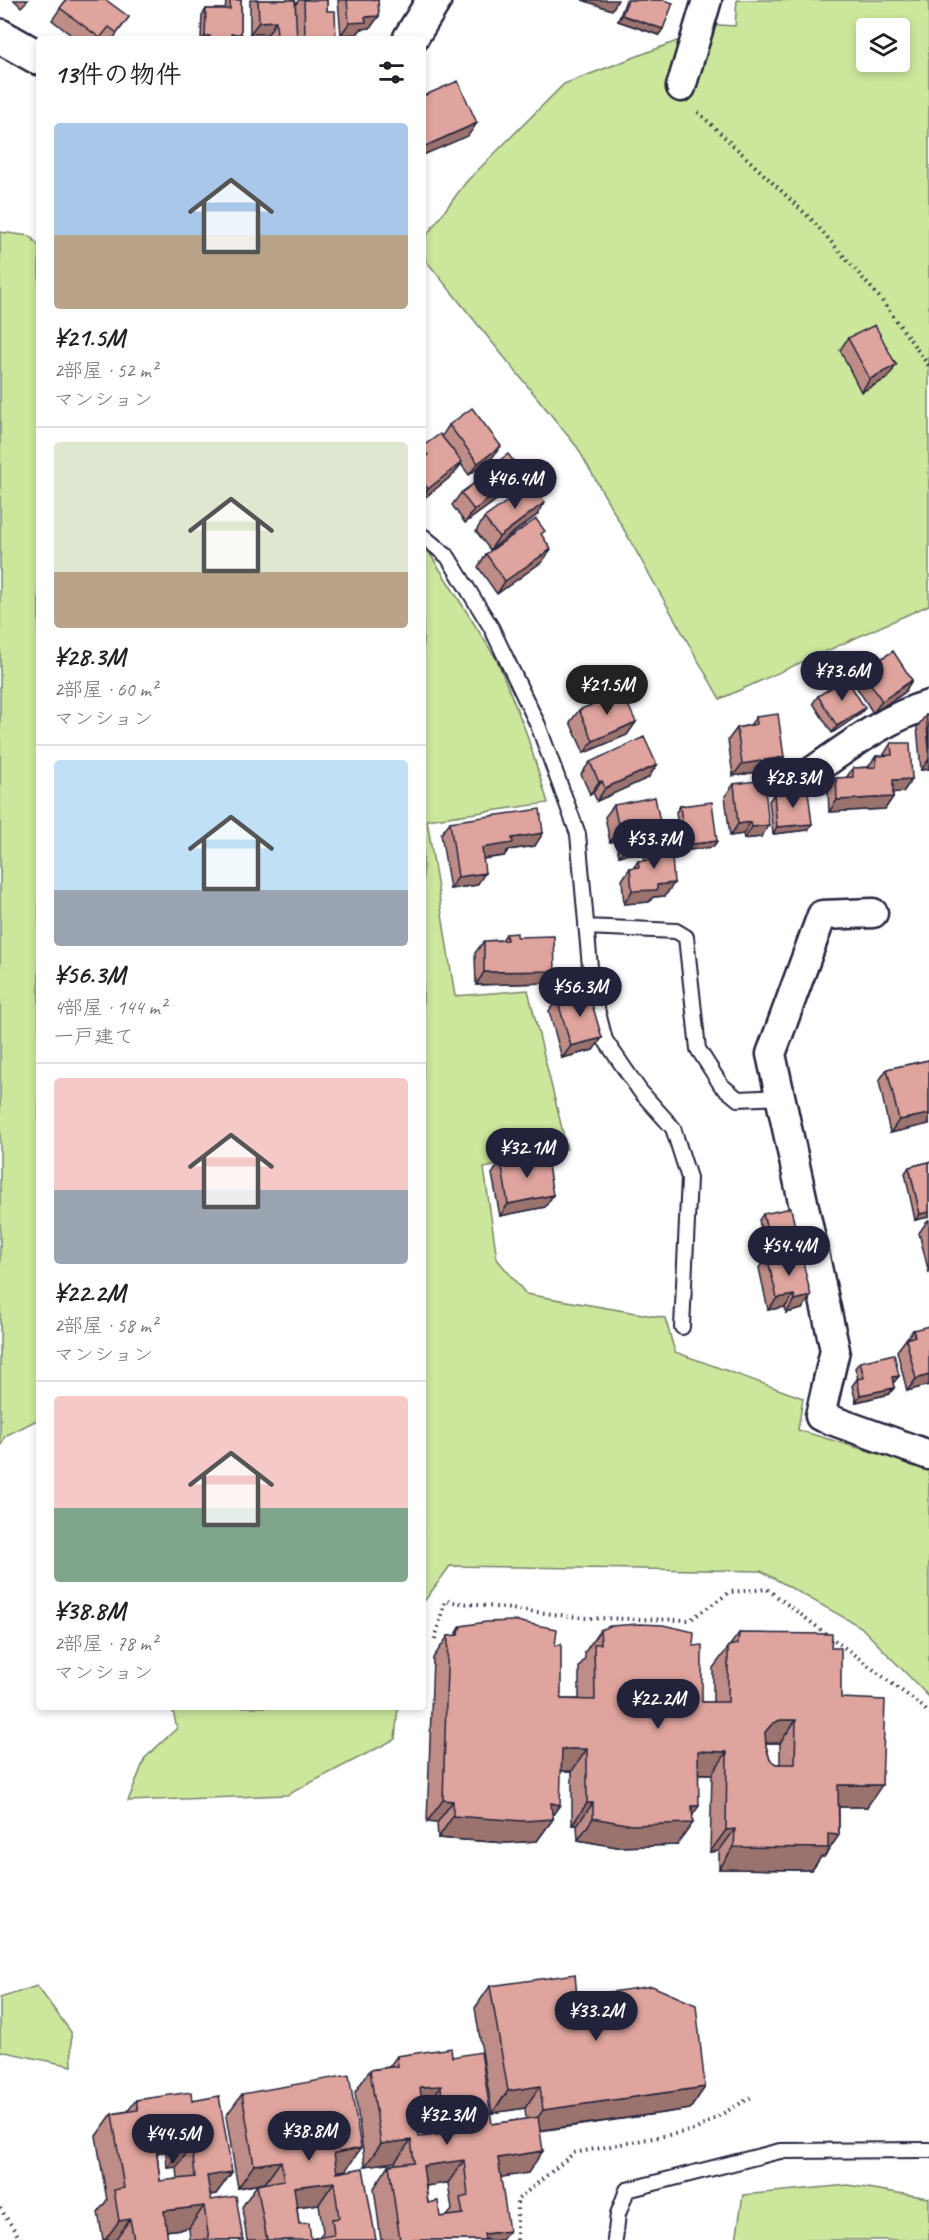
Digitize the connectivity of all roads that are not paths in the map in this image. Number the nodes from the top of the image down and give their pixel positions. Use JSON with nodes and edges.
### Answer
{"nodes":[{"id":1,"x":434,"y":0,"type":"edge"},
{"id":2,"x":707,"y":0,"type":"edge"},
{"id":3,"x":0,"y":36,"type":"edge"},
{"id":4,"x":412,"y":36,"type":"edge"},
{"id":5,"x":36,"y":56,"type":"edge"},
{"id":6,"x":681,"y":87,"type":"road end"},
{"id":7,"x":426,"y":539,"type":"edge"},
{"id":8,"x":929,"y":705,"type":"edge"},
{"id":9,"x":803,"y":778,"type":"dead end"},
{"id":10,"x":873,"y":913,"type":"dead end"},
{"id":11,"x":586,"y":927,"type":"junction"},
{"id":12,"x":780,"y":1097,"type":"junction"},
{"id":13,"x":682,"y":1327,"type":"dead end"},
{"id":14,"x":929,"y":1455,"type":"edge"},
{"id":15,"x":929,"y":2150,"type":"edge"},
{"id":16,"x":615,"y":2240,"type":"edge"}],
"edges":[{"from":1,"to":4,"type":"street"},
{"from":2,"to":6,"type":"street"},
{"from":3,"to":5,"type":"street"},
{"from":7,"to":11,"type":"lane"},
{"from":8,"to":9,"type":"street"},
{"from":10,"to":12,"type":"street"},
{"from":11,"to":12,"type":"lane"},
{"from":11,"to":13,"type":"lane"},
{"from":12,"to":14,"type":"street"},
{"from":15,"to":16,"type":"lane"}]}
